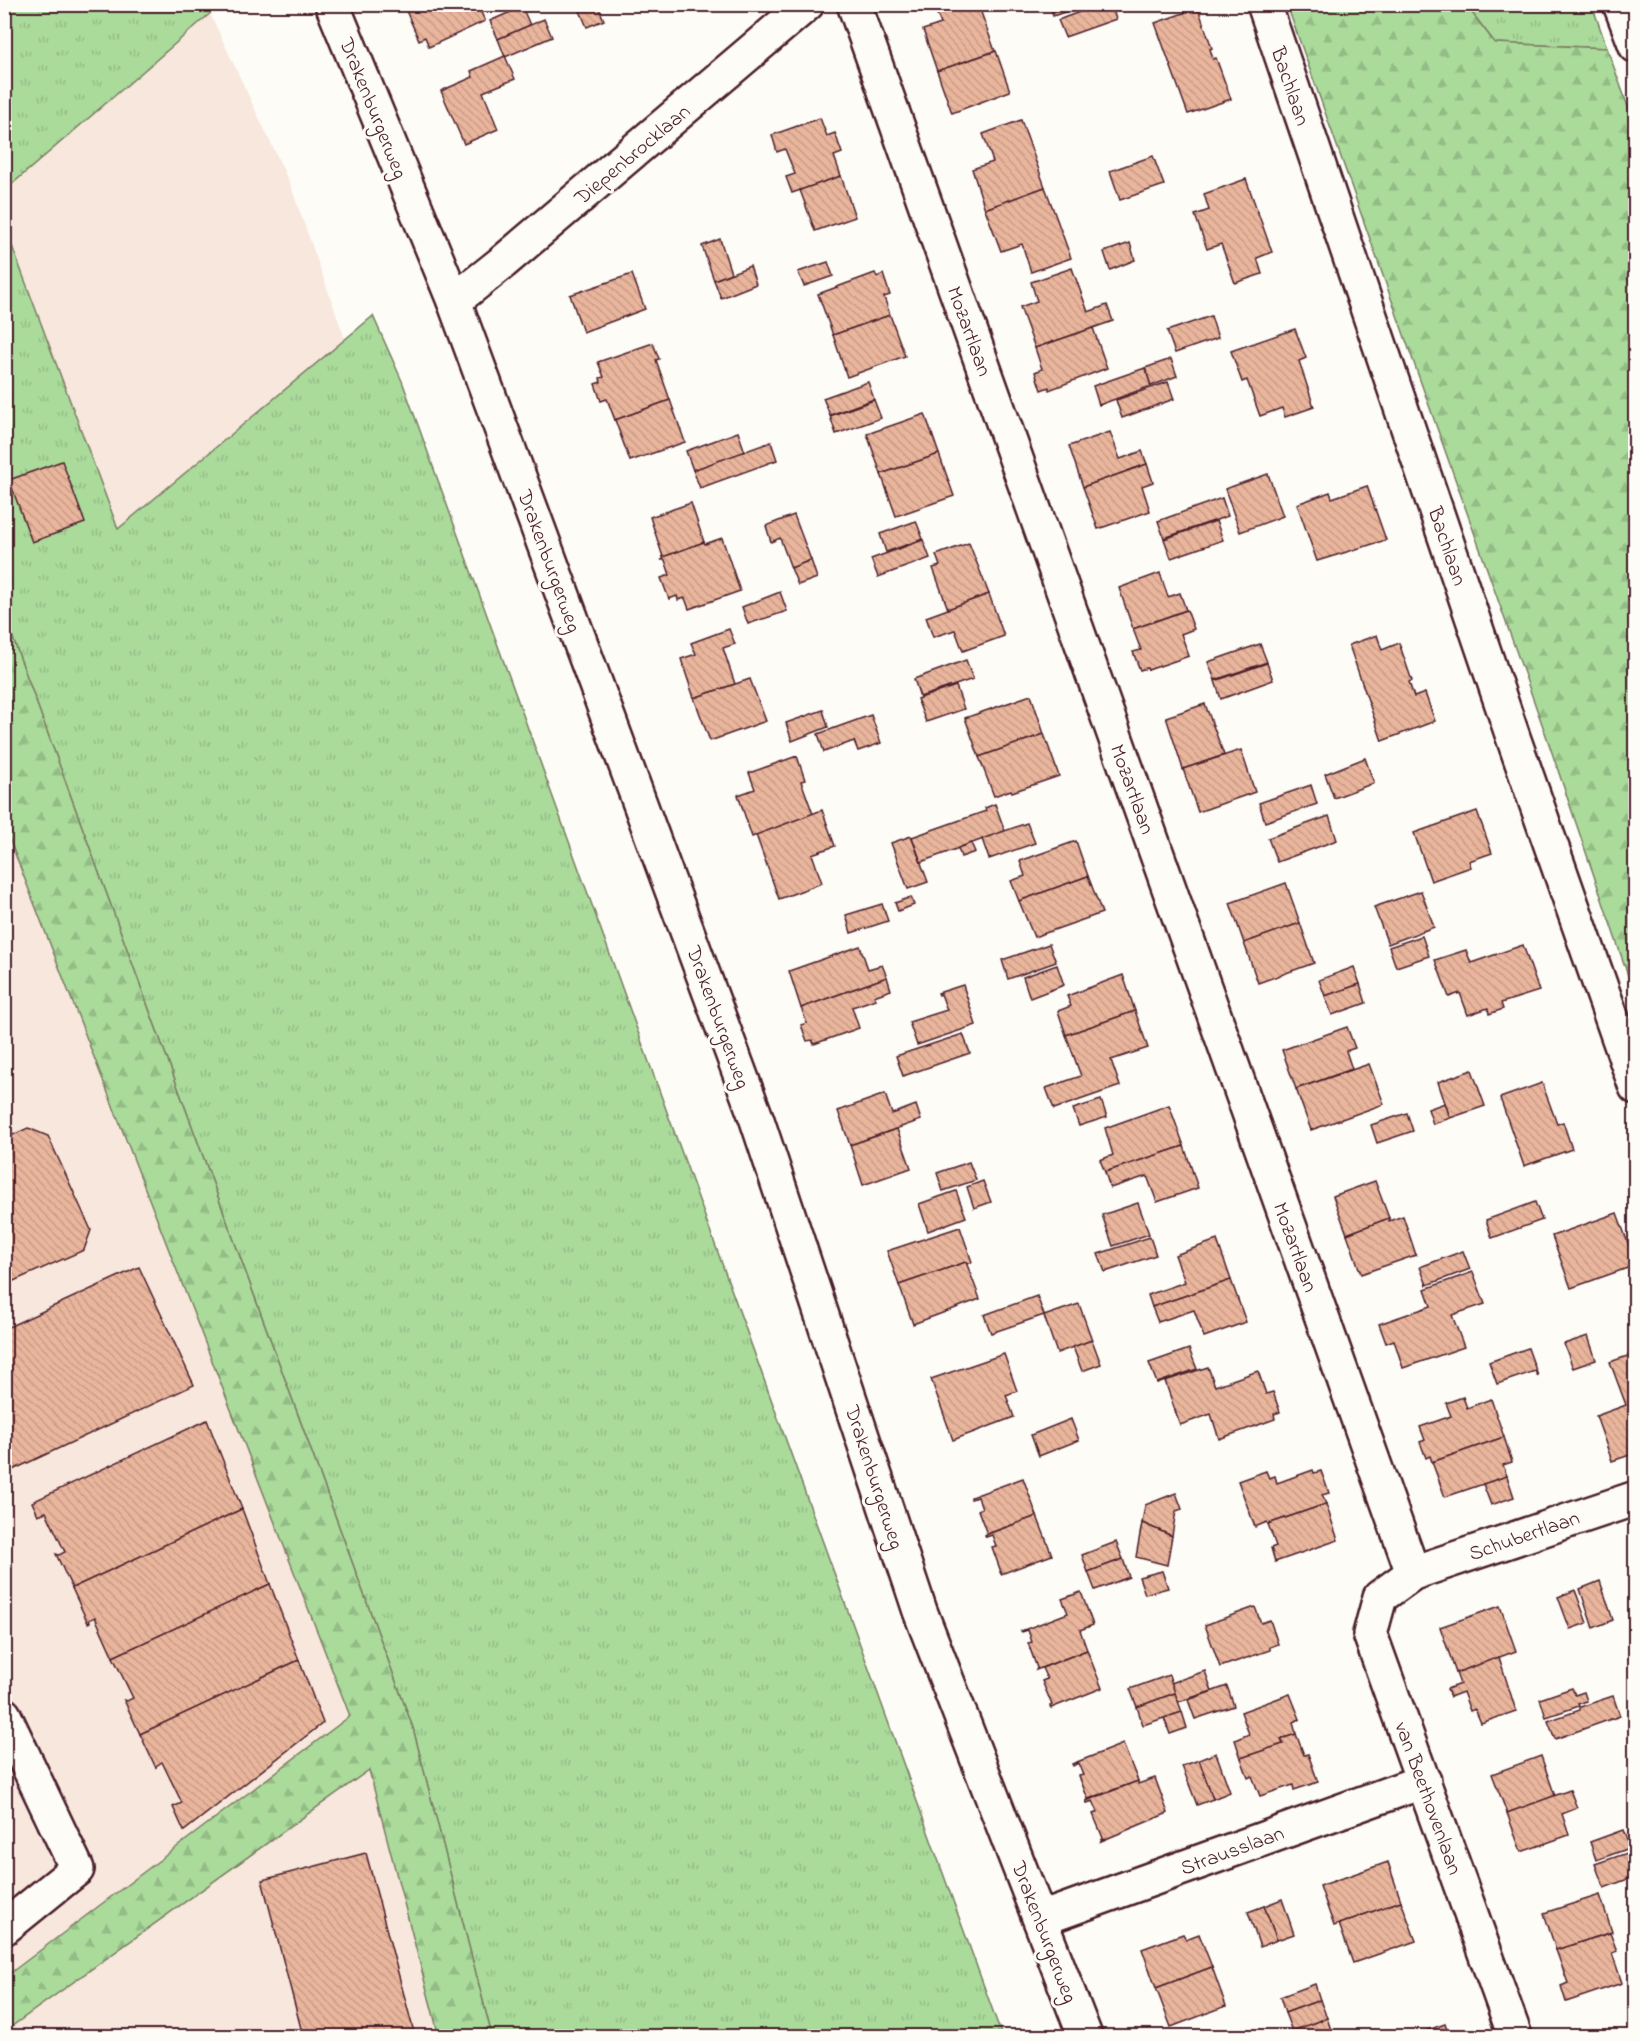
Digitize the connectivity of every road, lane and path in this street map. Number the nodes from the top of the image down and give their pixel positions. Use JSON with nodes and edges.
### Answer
{"nodes":[{"id":1,"x":332,"y":4,"type":"edge"},
{"id":2,"x":807,"y":4,"type":"edge"},
{"id":3,"x":854,"y":4,"type":"edge"},
{"id":4,"x":1264,"y":4,"type":"edge"},
{"id":5,"x":1620,"y":4,"type":"edge"},
{"id":6,"x":1635,"y":46,"type":"edge"},
{"id":7,"x":454,"y":301,"type":"junction"},
{"id":8,"x":1635,"y":1087,"type":"edge"},
{"id":9,"x":1635,"y":1498,"type":"edge"},
{"id":10,"x":1413,"y":1573,"type":"junction"},
{"id":11,"x":4,"y":1715,"type":"edge"},
{"id":12,"x":1424,"y":1781,"type":"junction"},
{"id":13,"x":1041,"y":1919,"type":"junction"},
{"id":14,"x":4,"y":1928,"type":"edge"},
{"id":15,"x":1084,"y":2037,"type":"edge"},
{"id":16,"x":1515,"y":2037,"type":"edge"}],
"edges":[{"from":1,"to":7,"type":"street","name":"Drakenburgerweg"},
{"from":2,"to":7,"type":"street","name":"Diepenbrocklaan"},
{"from":3,"to":10,"type":"street","name":"Mozartlaan"},
{"from":4,"to":8,"type":"street","name":"Bachlaan"},
{"from":5,"to":6,"type":"street"},
{"from":7,"to":13,"type":"street","name":"Drakenburgerweg"},
{"from":9,"to":10,"type":"street","name":"Schubertlaan"},
{"from":10,"to":12,"type":"street","name":"van Beethovenlaan"},
{"from":11,"to":14,"type":"street"},
{"from":12,"to":13,"type":"street","name":"Strausslaan"},
{"from":12,"to":16,"type":"street","name":"van Beethovenlaan"},
{"from":13,"to":15,"type":"street","name":"Drakenburgerweg"}]}
